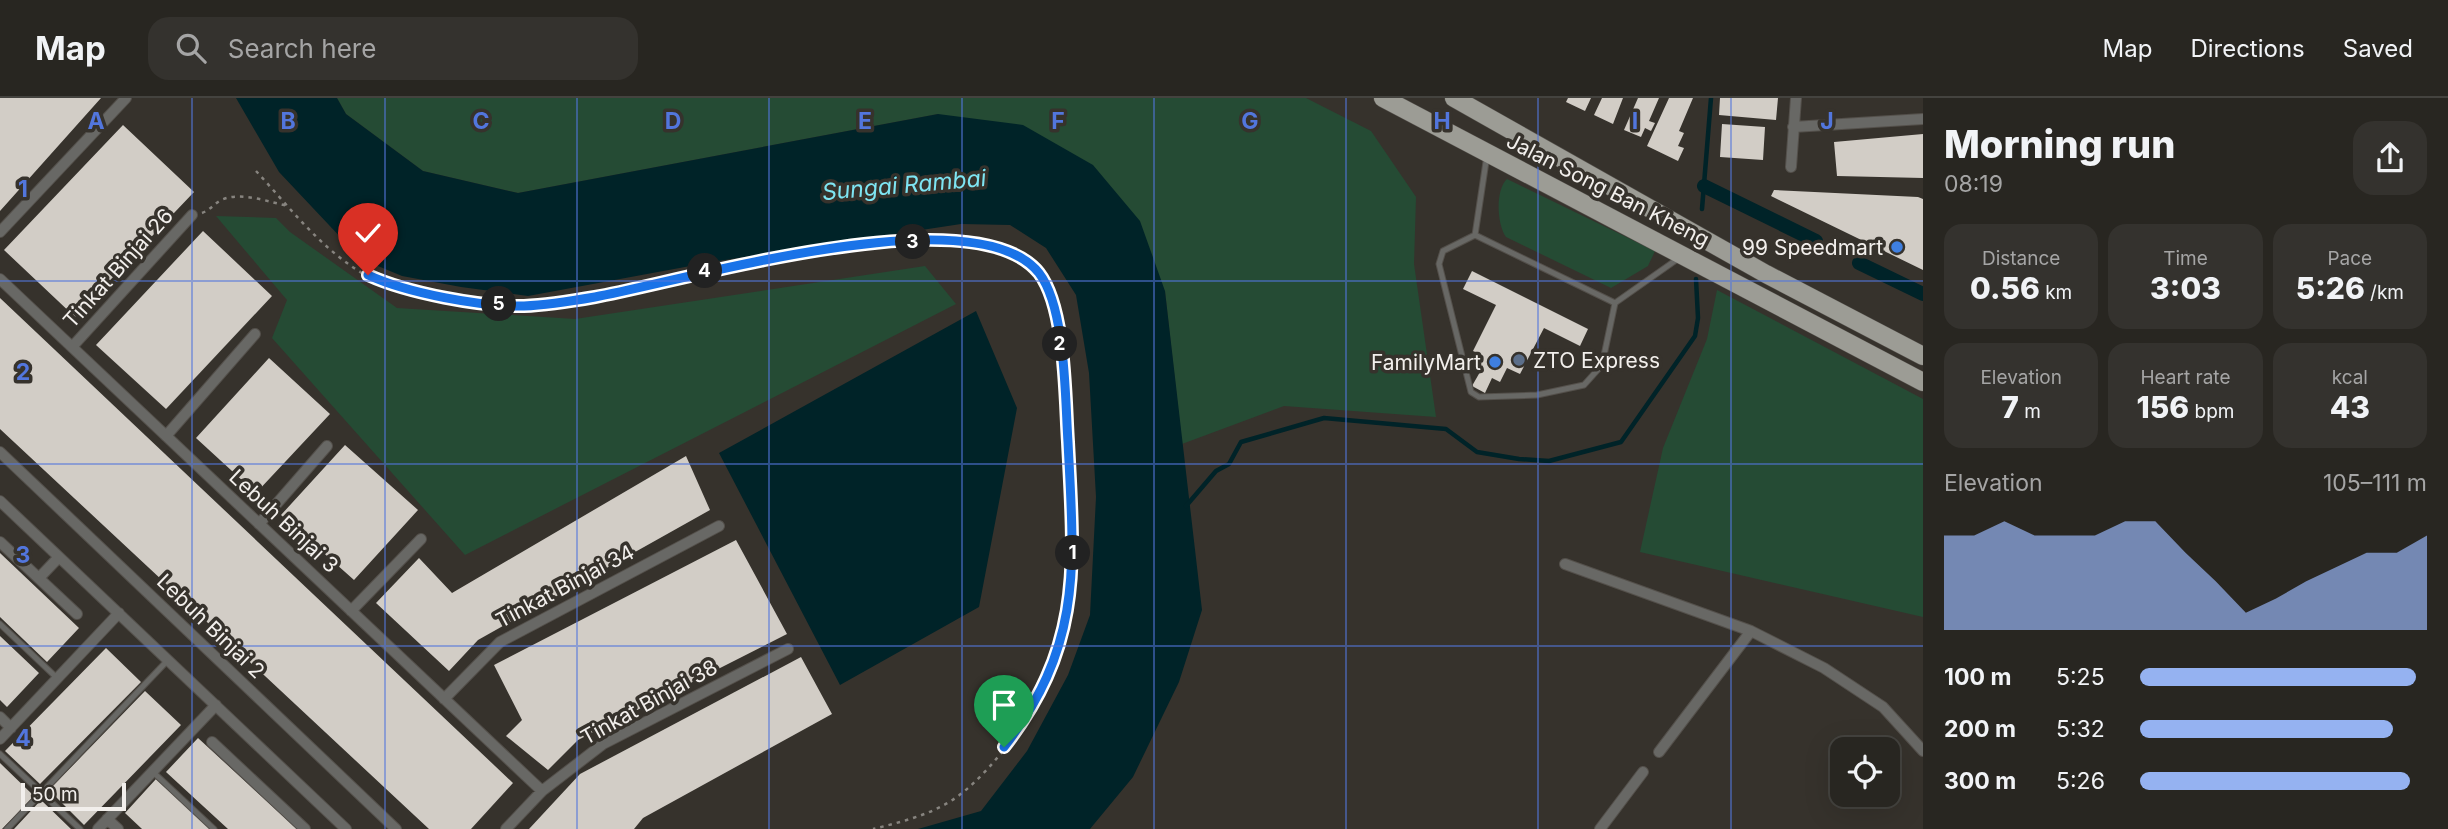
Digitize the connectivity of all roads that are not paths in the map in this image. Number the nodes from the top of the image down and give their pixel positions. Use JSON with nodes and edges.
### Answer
{"nodes":[{"id":1,"x":127,"y":98,"type":"edge"},
{"id":2,"x":1383,"y":98,"type":"edge"},
{"id":3,"x":1454,"y":98,"type":"edge"},
{"id":4,"x":1796,"y":98,"type":"edge"},
{"id":5,"x":1923,"y":119,"type":"edge"},
{"id":6,"x":1793,"y":128,"type":"junction"},
{"id":7,"x":1487,"y":154,"type":"junction"},
{"id":8,"x":1791,"y":167,"type":"dead end"},
{"id":9,"x":192,"y":215,"type":"road end"},
{"id":10,"x":0,"y":232,"type":"edge"},
{"id":11,"x":1475,"y":235,"type":"junction"},
{"id":12,"x":1684,"y":254,"type":"junction"},
{"id":13,"x":0,"y":279,"type":"edge"},
{"id":14,"x":1615,"y":303,"type":"junction"},
{"id":15,"x":255,"y":334,"type":"dead end"},
{"id":16,"x":72,"y":347,"type":"junction"},
{"id":17,"x":1923,"y":356,"type":"edge"},
{"id":18,"x":1923,"y":382,"type":"edge"},
{"id":19,"x":166,"y":436,"type":"junction"},
{"id":20,"x":327,"y":446,"type":"dead end"},
{"id":21,"x":0,"y":452,"type":"edge"},
{"id":22,"x":0,"y":500,"type":"edge"},
{"id":23,"x":259,"y":524,"type":"junction"},
{"id":24,"x":719,"y":526,"type":"dead end"},
{"id":25,"x":421,"y":539,"type":"dead end"},
{"id":26,"x":0,"y":542,"type":"edge"},
{"id":27,"x":59,"y":557,"type":"junction"},
{"id":28,"x":1565,"y":564,"type":"dead end"},
{"id":29,"x":39,"y":578,"type":"junction"},
{"id":30,"x":351,"y":611,"type":"junction"},
{"id":31,"x":119,"y":613,"type":"junction"},
{"id":32,"x":77,"y":614,"type":"dead end"},
{"id":33,"x":0,"y":624,"type":"edge"},
{"id":34,"x":1751,"y":631,"type":"junction"},
{"id":35,"x":788,"y":649,"type":"dead end"},
{"id":36,"x":168,"y":660,"type":"junction"},
{"id":37,"x":57,"y":678,"type":"junction"},
{"id":38,"x":444,"y":699,"type":"junction"},
{"id":39,"x":216,"y":705,"type":"junction"},
{"id":40,"x":0,"y":718,"type":"edge"},
{"id":41,"x":11,"y":728,"type":"junction"},
{"id":42,"x":0,"y":739,"type":"edge"},
{"id":43,"x":212,"y":741,"type":"dead end"},
{"id":44,"x":1923,"y":751,"type":"edge"},
{"id":45,"x":1658,"y":752,"type":"dead end"},
{"id":46,"x":0,"y":754,"type":"edge"},
{"id":47,"x":153,"y":772,"type":"junction"},
{"id":48,"x":1643,"y":772,"type":"dead end"},
{"id":49,"x":542,"y":792,"type":"junction"},
{"id":50,"x":41,"y":793,"type":"junction"},
{"id":51,"x":107,"y":819,"type":"junction"},
{"id":52,"x":7,"y":829,"type":"edge"},
{"id":53,"x":80,"y":829,"type":"edge"},
{"id":54,"x":98,"y":829,"type":"edge"},
{"id":55,"x":118,"y":829,"type":"edge"},
{"id":56,"x":215,"y":829,"type":"edge"},
{"id":57,"x":305,"y":829,"type":"edge"},
{"id":58,"x":346,"y":829,"type":"edge"},
{"id":59,"x":396,"y":829,"type":"edge"},
{"id":60,"x":506,"y":829,"type":"edge"},
{"id":61,"x":1600,"y":829,"type":"edge"}],
"edges":[{"from":1,"to":10,"type":"street"},
{"from":2,"to":7,"type":"main road","name":"Jalan Song Ban Kheng"},
{"from":3,"to":17,"type":"main road","name":"Jalan Song Ban Kheng"},
{"from":4,"to":6,"type":"street"},
{"from":5,"to":6,"type":"street"},
{"from":6,"to":8,"type":"street"},
{"from":7,"to":11,"type":"lane"},
{"from":7,"to":12,"type":"main road","name":"Jalan Song Ban Kheng"},
{"from":9,"to":16,"type":"street","name":"Tinkat Binjai 26"},
{"from":11,"to":14,"type":"lane"},
{"from":11,"to":14,"type":"lane"},
{"from":12,"to":14,"type":"lane"},
{"from":12,"to":18,"type":"main road","name":"Jalan Song Ban Kheng"},
{"from":13,"to":16,"type":"street","name":"Lebuh Binjai 3"},
{"from":15,"to":19,"type":"street"},
{"from":16,"to":19,"type":"street","name":"Lebuh Binjai 3"},
{"from":19,"to":23,"type":"street","name":"Lebuh Binjai 3"},
{"from":20,"to":23,"type":"street"},
{"from":21,"to":59,"type":"street","name":"Lebuh Binjai 2"},
{"from":22,"to":27,"type":"street"},
{"from":23,"to":30,"type":"street","name":"Lebuh Binjai 3"},
{"from":24,"to":38,"type":"street","name":"Tinkat Binjai 34"},
{"from":25,"to":30,"type":"street"},
{"from":26,"to":29,"type":"street"},
{"from":27,"to":29,"type":"street"},
{"from":27,"to":31,"type":"street"},
{"from":28,"to":34,"type":"street"},
{"from":29,"to":32,"type":"street"},
{"from":30,"to":38,"type":"street","name":"Lebuh Binjai 3"},
{"from":31,"to":36,"type":"street"},
{"from":31,"to":37,"type":"street"},
{"from":33,"to":37,"type":"lane"},
{"from":34,"to":44,"type":"street"},
{"from":34,"to":45,"type":"street"},
{"from":35,"to":49,"type":"street","name":"Tinkat Binjai 38"},
{"from":36,"to":39,"type":"street"},
{"from":36,"to":50,"type":"lane"},
{"from":37,"to":41,"type":"street"},
{"from":38,"to":49,"type":"street","name":"Lebuh Binjai 3"},
{"from":39,"to":47,"type":"street"},
{"from":39,"to":58,"type":"street"},
{"from":40,"to":41,"type":"street"},
{"from":41,"to":42,"type":"street"},
{"from":43,"to":57,"type":"street"},
{"from":46,"to":50,"type":"lane"},
{"from":47,"to":51,"type":"street"},
{"from":47,"to":56,"type":"lane"},
{"from":48,"to":61,"type":"street"},
{"from":49,"to":60,"type":"street","name":"Tinkat Binjai 38"},
{"from":50,"to":52,"type":"lane"},
{"from":50,"to":53,"type":"lane"},
{"from":51,"to":54,"type":"street"},
{"from":51,"to":55,"type":"street"}]}
